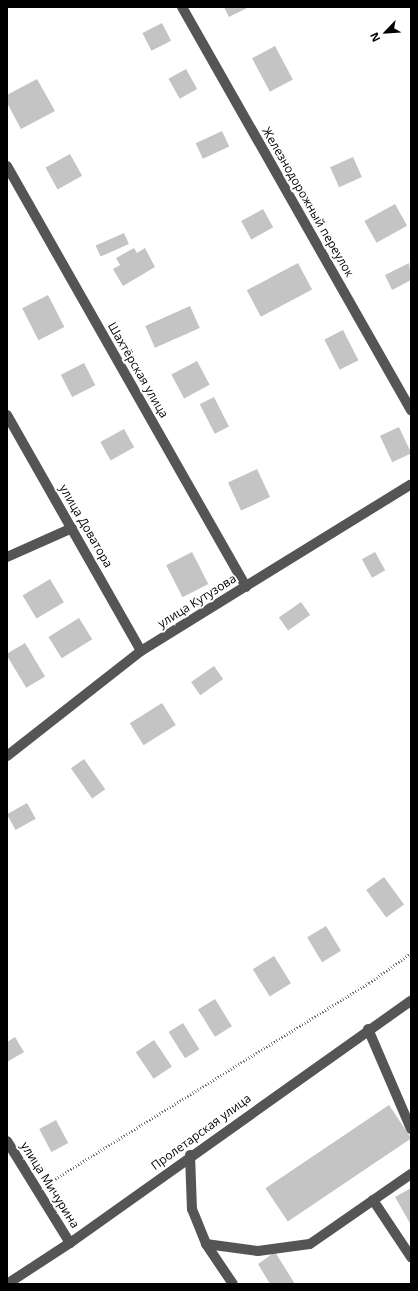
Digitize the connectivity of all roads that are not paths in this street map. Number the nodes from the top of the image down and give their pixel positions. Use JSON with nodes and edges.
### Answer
{"nodes":[{"id":1,"x":182,"y":7,"type":"edge"},
{"id":2,"x":7,"y":166,"type":"edge"},
{"id":3,"x":411,"y":410,"type":"edge"},
{"id":4,"x":7,"y":414,"type":"edge"},
{"id":5,"x":411,"y":484,"type":"edge"},
{"id":6,"x":72,"y":528,"type":"junction"},
{"id":7,"x":7,"y":558,"type":"edge"},
{"id":8,"x":246,"y":587,"type":"junction"},
{"id":9,"x":141,"y":651,"type":"junction"},
{"id":10,"x":7,"y":756,"type":"edge"},
{"id":11,"x":411,"y":1001,"type":"edge"},
{"id":12,"x":368,"y":1029,"type":"junction"},
{"id":13,"x":411,"y":1129,"type":"edge"},
{"id":14,"x":7,"y":1142,"type":"edge"},
{"id":15,"x":190,"y":1155,"type":"junction"},
{"id":16,"x":411,"y":1174,"type":"edge"},
{"id":17,"x":373,"y":1200,"type":"junction"},
{"id":18,"x":70,"y":1243,"type":"junction"},
{"id":19,"x":206,"y":1244,"type":"junction"},
{"id":20,"x":411,"y":1257,"type":"edge"},
{"id":21,"x":7,"y":1284,"type":"edge"},
{"id":22,"x":233,"y":1284,"type":"edge"}],
"edges":[{"from":1,"to":3,"type":"street","name":"Железнодорожный переулок"},
{"from":2,"to":8,"type":"street","name":"Шахтёрская улица"},
{"from":4,"to":6,"type":"street","name":"улица Доватора"},
{"from":5,"to":8,"type":"street","name":"улица Кутузова"},
{"from":6,"to":7,"type":"street"},
{"from":6,"to":9,"type":"street","name":"улица Доватора"},
{"from":8,"to":9,"type":"street","name":"улица Кутузова"},
{"from":9,"to":10,"type":"street","name":"улица Кутузова"},
{"from":11,"to":12,"type":"street","name":"Пролетарская улица"},
{"from":12,"to":13,"type":"street"},
{"from":12,"to":15,"type":"street","name":"Пролетарская улица"},
{"from":14,"to":18,"type":"street","name":"улица Мичурина"},
{"from":15,"to":18,"type":"street","name":"Пролетарская улица"},
{"from":15,"to":19,"type":"street"},
{"from":16,"to":17,"type":"street"},
{"from":17,"to":19,"type":"street"},
{"from":17,"to":20,"type":"street"},
{"from":18,"to":21,"type":"street","name":"Пролетарская улица"},
{"from":19,"to":22,"type":"street"}]}
